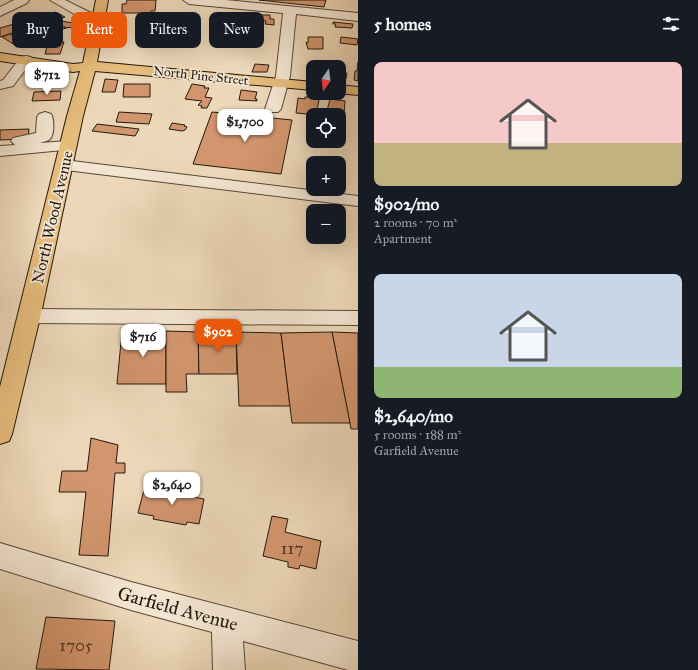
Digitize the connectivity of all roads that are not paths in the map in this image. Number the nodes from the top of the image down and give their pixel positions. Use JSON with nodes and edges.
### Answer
{"nodes":[{"id":1,"x":23,"y":0,"type":"edge"},
{"id":2,"x":56,"y":0,"type":"edge"},
{"id":3,"x":102,"y":0,"type":"edge"},
{"id":4,"x":189,"y":0,"type":"edge"},
{"id":5,"x":290,"y":10,"type":"junction"},
{"id":6,"x":0,"y":12,"type":"edge"},
{"id":7,"x":79,"y":12,"type":"edge"},
{"id":8,"x":99,"y":12,"type":"edge"},
{"id":9,"x":358,"y":17,"type":"edge"},
{"id":10,"x":92,"y":48,"type":"edge"},
{"id":11,"x":0,"y":57,"type":"edge"},
{"id":12,"x":26,"y":60,"type":"junction"},
{"id":13,"x":89,"y":66,"type":"junction"},
{"id":14,"x":281,"y":83,"type":"junction"},
{"id":15,"x":0,"y":85,"type":"edge"},
{"id":16,"x":306,"y":85,"type":"edge"},
{"id":17,"x":346,"y":90,"type":"edge"},
{"id":18,"x":358,"y":91,"type":"edge"},
{"id":19,"x":273,"y":109,"type":"dead end"},
{"id":20,"x":45,"y":117,"type":"dead end"},
{"id":21,"x":0,"y":142,"type":"edge"},
{"id":22,"x":68,"y":146,"type":"junction"},
{"id":23,"x":0,"y":150,"type":"edge"},
{"id":24,"x":64,"y":165,"type":"junction"},
{"id":25,"x":358,"y":201,"type":"edge"},
{"id":26,"x":30,"y":316,"type":"junction"},
{"id":27,"x":358,"y":318,"type":"edge"},
{"id":28,"x":0,"y":434,"type":"edge"},
{"id":29,"x":0,"y":556,"type":"edge"},
{"id":30,"x":227,"y":621,"type":"junction"},
{"id":31,"x":358,"y":657,"type":"edge"},
{"id":32,"x":229,"y":670,"type":"edge"}],
"edges":[{"from":1,"to":6,"type":"street"},
{"from":2,"to":7,"type":"street"},
{"from":3,"to":8,"type":"main road","name":"North Wood Avenue"},
{"from":4,"to":5,"type":"street"},
{"from":5,"to":9,"type":"street"},
{"from":5,"to":14,"type":"street"},
{"from":10,"to":13,"type":"main road","name":"North Wood Avenue"},
{"from":11,"to":12,"type":"main road","name":"North Pine Street"},
{"from":12,"to":13,"type":"main road","name":"North Pine Street"},
{"from":12,"to":15,"type":"street"},
{"from":13,"to":14,"type":"main road","name":"North Pine Street"},
{"from":13,"to":22,"type":"main road","name":"North Wood Avenue"},
{"from":14,"to":16,"type":"main road","name":"North Pine Street"},
{"from":14,"to":19,"type":"street"},
{"from":17,"to":18,"type":"main road"},
{"from":20,"to":21,"type":"street"},
{"from":22,"to":23,"type":"street"},
{"from":22,"to":24,"type":"main road","name":"North Wood Avenue"},
{"from":24,"to":25,"type":"street"},
{"from":24,"to":26,"type":"main road","name":"North Wood Avenue"},
{"from":26,"to":27,"type":"street"},
{"from":26,"to":28,"type":"main road","name":"North Wood Avenue"},
{"from":29,"to":30,"type":"street","name":"Garfield Avenue"},
{"from":30,"to":31,"type":"street","name":"Garfield Avenue"},
{"from":30,"to":32,"type":"street"}]}
